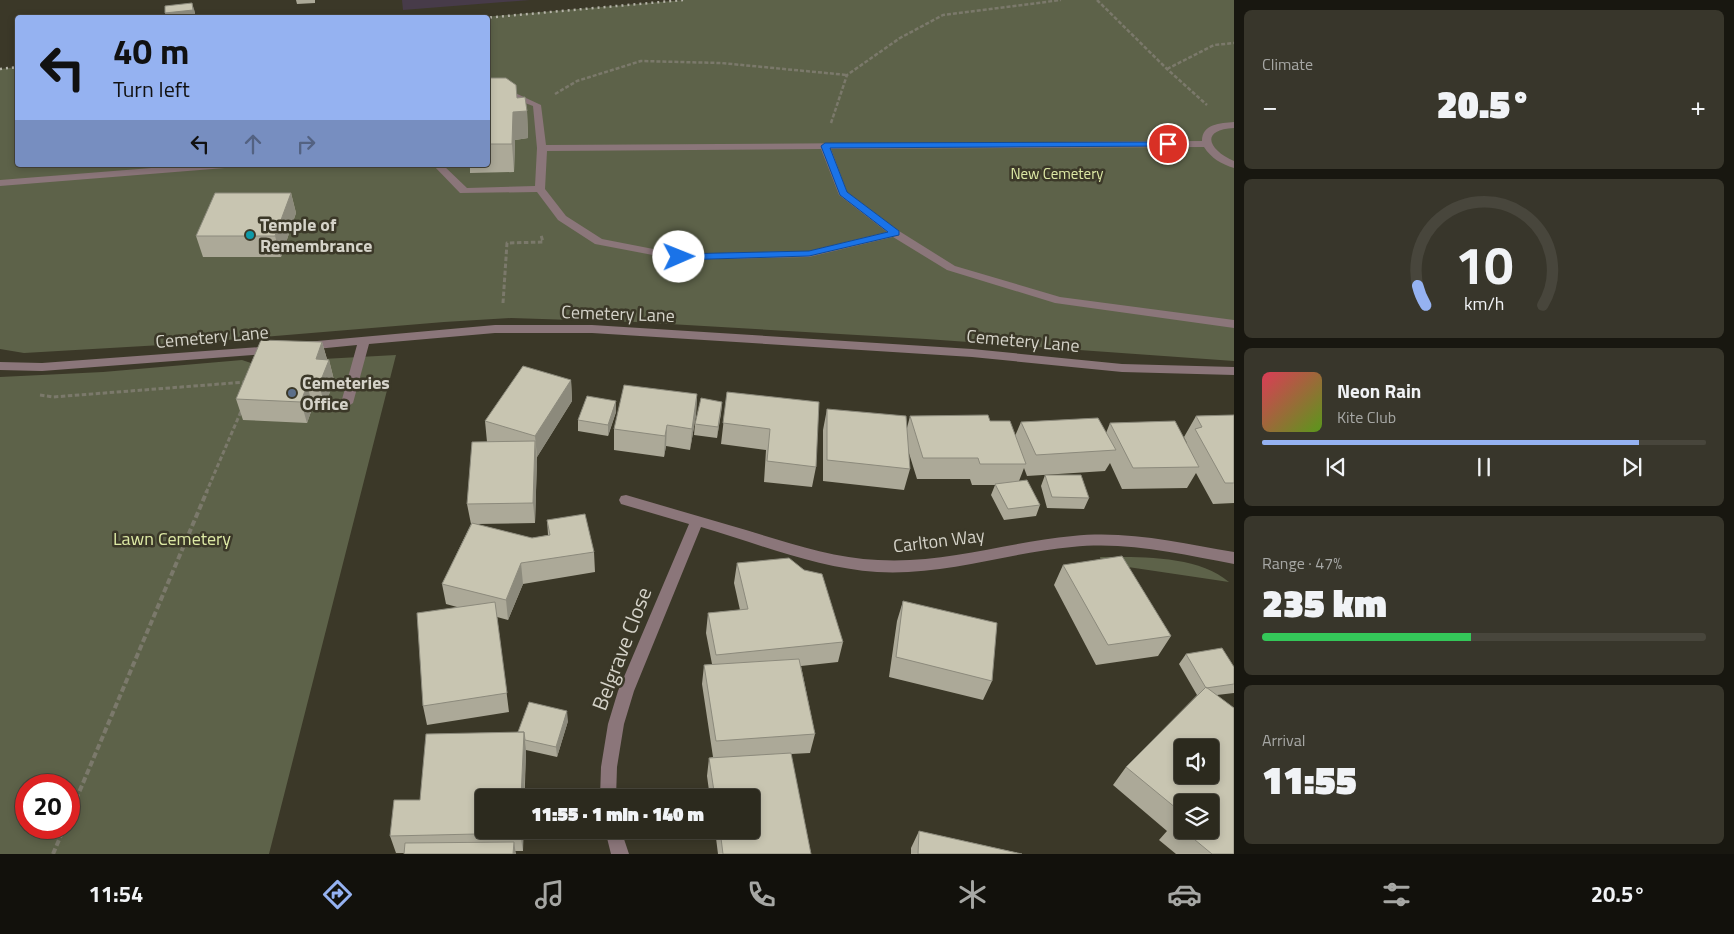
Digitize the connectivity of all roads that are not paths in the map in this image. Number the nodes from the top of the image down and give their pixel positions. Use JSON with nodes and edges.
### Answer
{"nodes":[{"id":1,"x":490,"y":96,"type":"edge"},
{"id":2,"x":1232,"y":125,"type":"edge"},
{"id":3,"x":1206,"y":144,"type":"junction"},
{"id":4,"x":825,"y":146,"type":"junction"},
{"id":5,"x":542,"y":148,"type":"junction"},
{"id":6,"x":1234,"y":165,"type":"edge"},
{"id":7,"x":200,"y":167,"type":"edge"},
{"id":8,"x":440,"y":167,"type":"edge"},
{"id":9,"x":0,"y":183,"type":"edge"},
{"id":10,"x":540,"y":189,"type":"junction"},
{"id":11,"x":895,"y":233,"type":"junction"},
{"id":12,"x":1234,"y":324,"type":"edge"},
{"id":13,"x":364,"y":341,"type":"junction"},
{"id":14,"x":0,"y":366,"type":"edge"},
{"id":15,"x":1234,"y":370,"type":"edge"},
{"id":16,"x":347,"y":403,"type":"dead end"},
{"id":17,"x":626,"y":500,"type":"dead end"},
{"id":18,"x":697,"y":521,"type":"junction"},
{"id":19,"x":1234,"y":558,"type":"edge"},
{"id":20,"x":608,"y":789,"type":"edge"},
{"id":21,"x":616,"y":839,"type":"edge"},
{"id":22,"x":620,"y":854,"type":"edge"}],
"edges":[{"from":1,"to":5,"type":"street"},
{"from":2,"to":3,"type":"street"},
{"from":3,"to":4,"type":"street"},
{"from":3,"to":6,"type":"street"},
{"from":4,"to":5,"type":"street"},
{"from":4,"to":11,"type":"street"},
{"from":5,"to":10,"type":"street"},
{"from":7,"to":9,"type":"street"},
{"from":8,"to":10,"type":"street"},
{"from":10,"to":11,"type":"street"},
{"from":11,"to":12,"type":"street"},
{"from":13,"to":14,"type":"street","name":"Cemetery Lane"},
{"from":13,"to":15,"type":"street","name":"Cemetery Lane"},
{"from":13,"to":16,"type":"street"},
{"from":17,"to":18,"type":"street","name":"Carlton Way"},
{"from":18,"to":19,"type":"street","name":"Carlton Way"},
{"from":18,"to":20,"type":"street","name":"Belgrave Close"},
{"from":21,"to":22,"type":"street"}]}
